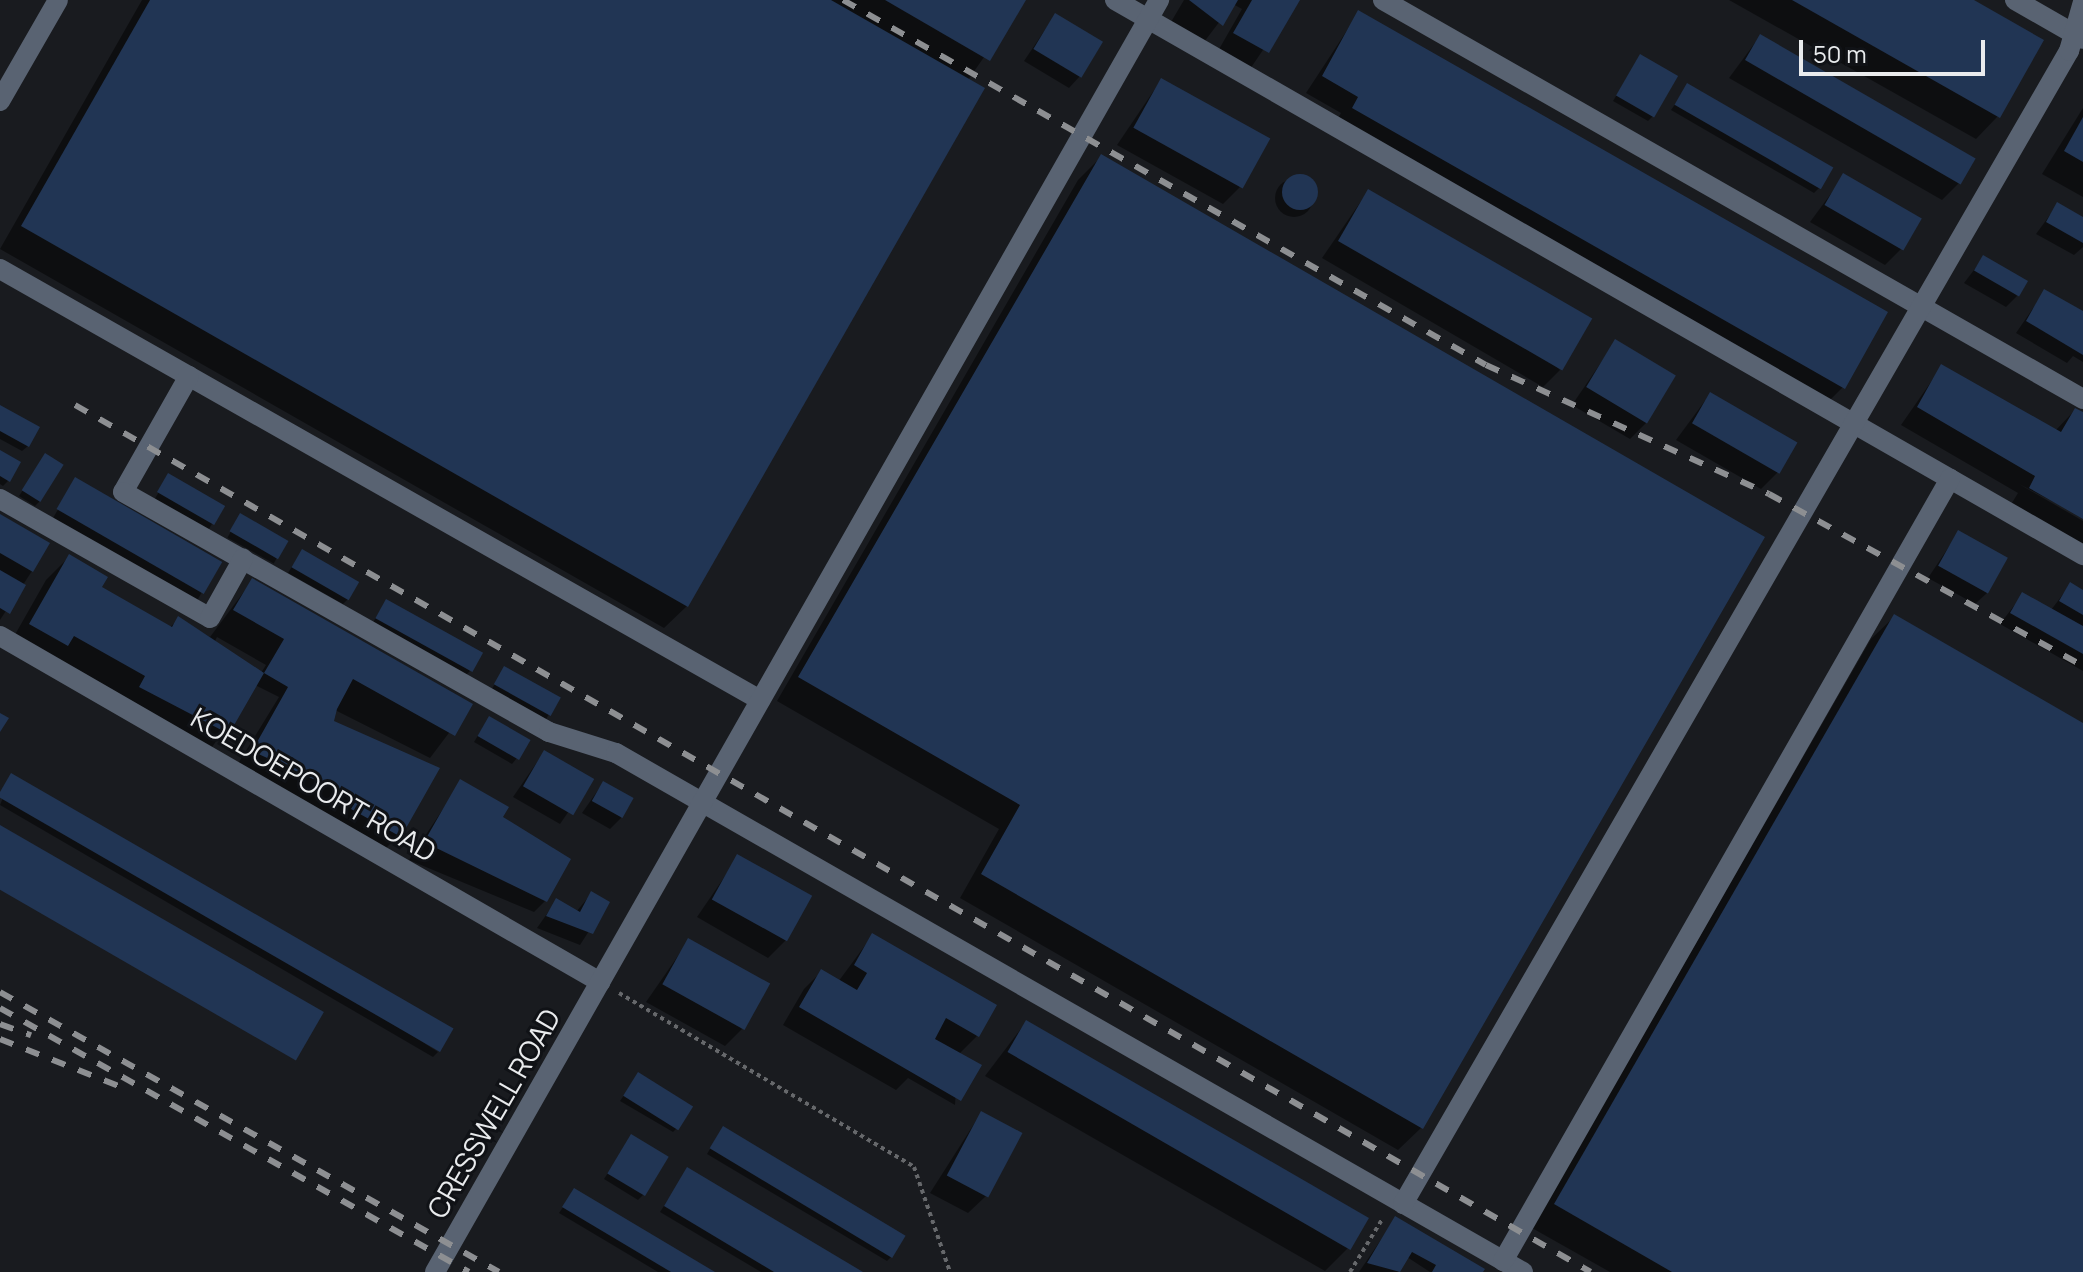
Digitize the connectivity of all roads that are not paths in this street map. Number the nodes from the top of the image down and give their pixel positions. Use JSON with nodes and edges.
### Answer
{"nodes":[{"id":1,"x":58,"y":0,"type":"edge"},
{"id":2,"x":1115,"y":0,"type":"edge"},
{"id":3,"x":1159,"y":0,"type":"edge"},
{"id":4,"x":1383,"y":0,"type":"edge"},
{"id":5,"x":2015,"y":0,"type":"edge"},
{"id":6,"x":2083,"y":2,"type":"edge"},
{"id":7,"x":1148,"y":19,"type":"junction"},
{"id":8,"x":2078,"y":36,"type":"edge"},
{"id":9,"x":0,"y":101,"type":"edge"},
{"id":10,"x":0,"y":269,"type":"edge"},
{"id":11,"x":1920,"y":306,"type":"junction"},
{"id":12,"x":189,"y":376,"type":"junction"},
{"id":13,"x":2083,"y":399,"type":"edge"},
{"id":14,"x":1852,"y":422,"type":"junction"},
{"id":15,"x":1950,"y":479,"type":"junction"},
{"id":16,"x":0,"y":499,"type":"edge"},
{"id":17,"x":2083,"y":555,"type":"edge"},
{"id":18,"x":243,"y":559,"type":"junction"},
{"id":19,"x":0,"y":636,"type":"edge"},
{"id":20,"x":760,"y":700,"type":"junction"},
{"id":21,"x":703,"y":802,"type":"junction"},
{"id":22,"x":600,"y":982,"type":"junction"},
{"id":23,"x":1399,"y":1201,"type":"junction"},
{"id":24,"x":1503,"y":1261,"type":"junction"},
{"id":25,"x":435,"y":1272,"type":"edge"},
{"id":26,"x":1523,"y":1272,"type":"edge"}],
"edges":[{"from":1,"to":9,"type":"street"},
{"from":2,"to":7,"type":"street"},
{"from":3,"to":7,"type":"street","name":"CRESSWELL ROAD"},
{"from":4,"to":11,"type":"street"},
{"from":5,"to":8,"type":"street"},
{"from":6,"to":8,"type":"street"},
{"from":7,"to":14,"type":"street"},
{"from":7,"to":20,"type":"street","name":"CRESSWELL ROAD"},
{"from":8,"to":11,"type":"street"},
{"from":10,"to":12,"type":"street"},
{"from":11,"to":13,"type":"street"},
{"from":11,"to":14,"type":"street"},
{"from":12,"to":18,"type":"street"},
{"from":12,"to":20,"type":"street"},
{"from":14,"to":15,"type":"street"},
{"from":14,"to":23,"type":"street"},
{"from":15,"to":17,"type":"street"},
{"from":15,"to":24,"type":"street"},
{"from":16,"to":18,"type":"street"},
{"from":18,"to":21,"type":"street"},
{"from":19,"to":22,"type":"street","name":"KOEDOEPOORT ROAD"},
{"from":20,"to":21,"type":"street","name":"CRESSWELL ROAD"},
{"from":21,"to":22,"type":"street","name":"CRESSWELL ROAD"},
{"from":21,"to":23,"type":"street"},
{"from":22,"to":25,"type":"street","name":"CRESSWELL ROAD"},
{"from":23,"to":24,"type":"street"},
{"from":24,"to":26,"type":"street"}]}
